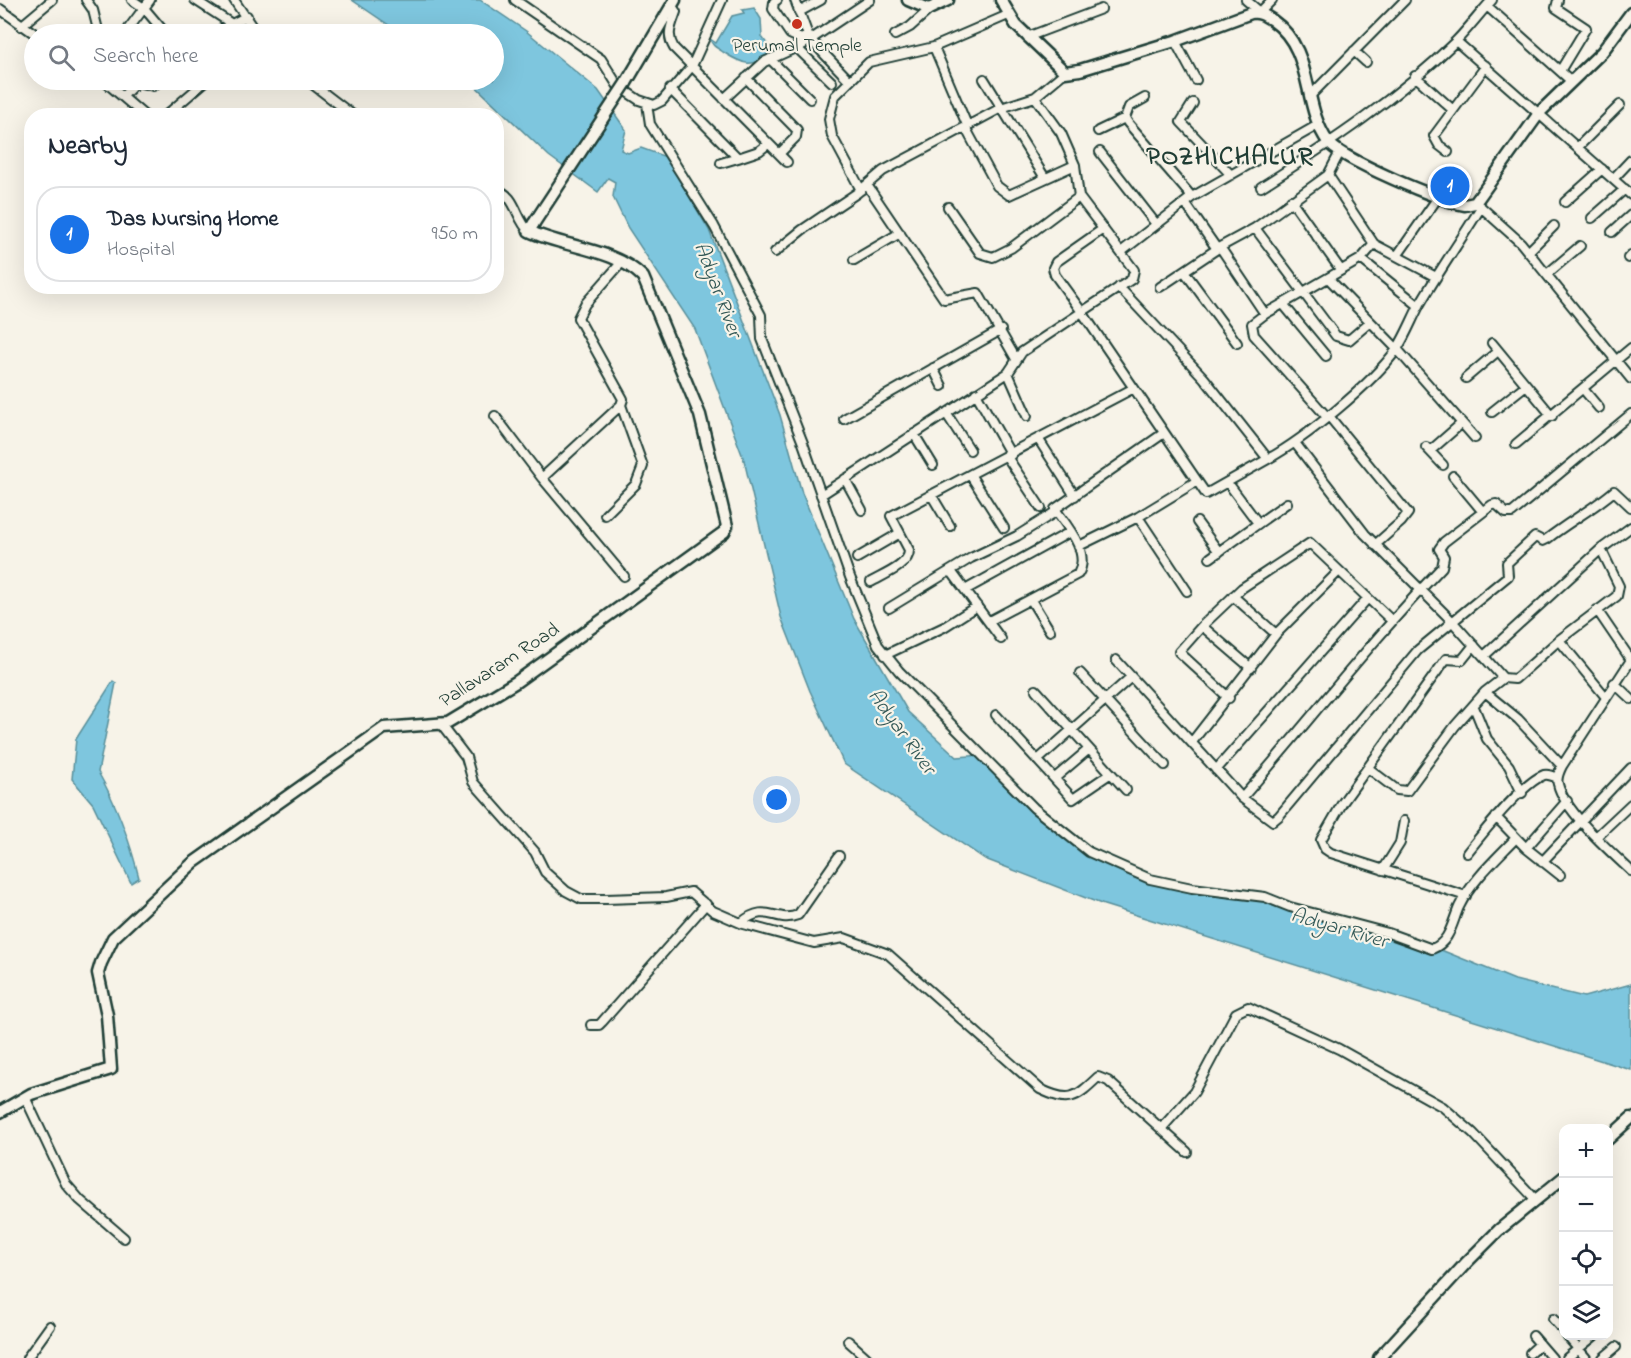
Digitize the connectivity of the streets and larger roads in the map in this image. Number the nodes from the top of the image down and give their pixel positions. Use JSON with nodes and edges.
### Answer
{"nodes":[{"id":1,"x":86,"y":0,"type":"edge"},
{"id":2,"x":132,"y":0,"type":"edge"},
{"id":3,"x":150,"y":0,"type":"edge"},
{"id":4,"x":195,"y":0,"type":"edge"},
{"id":5,"x":234,"y":0,"type":"edge"},
{"id":6,"x":515,"y":0,"type":"edge"},
{"id":7,"x":722,"y":0,"type":"edge"},
{"id":8,"x":777,"y":0,"type":"edge"},
{"id":9,"x":795,"y":0,"type":"edge"},
{"id":10,"x":820,"y":0,"type":"edge"},
{"id":11,"x":870,"y":0,"type":"edge"},
{"id":12,"x":908,"y":0,"type":"edge"},
{"id":13,"x":948,"y":0,"type":"edge"},
{"id":14,"x":1001,"y":0,"type":"edge"},
{"id":15,"x":1246,"y":0,"type":"edge"},
{"id":16,"x":1272,"y":0,"type":"edge"},
{"id":17,"x":1405,"y":0,"type":"edge"},
{"id":18,"x":1558,"y":0,"type":"edge"},
{"id":19,"x":47,"y":2,"type":"edge"},
{"id":20,"x":674,"y":3,"type":"edge"},
{"id":21,"x":1490,"y":3,"type":"edge"},
{"id":22,"x":144,"y":8,"type":"junction"},
{"id":23,"x":0,"y":9,"type":"edge"},
{"id":24,"x":930,"y":9,"type":"junction"},
{"id":25,"x":1101,"y":9,"type":"dead end"},
{"id":26,"x":799,"y":12,"type":"junction"},
{"id":27,"x":1260,"y":12,"type":"junction"},
{"id":28,"x":1631,"y":13,"type":"edge"},
{"id":29,"x":1008,"y":15,"type":"junction"},
{"id":30,"x":247,"y":16,"type":"junction"},
{"id":31,"x":96,"y":24,"type":"edge"},
{"id":32,"x":132,"y":24,"type":"edge"},
{"id":33,"x":158,"y":24,"type":"edge"},
{"id":34,"x":232,"y":24,"type":"joint"},
{"id":35,"x":251,"y":24,"type":"edge"},
{"id":36,"x":21,"y":26,"type":"junction"},
{"id":37,"x":24,"y":28,"type":"edge"},
{"id":38,"x":895,"y":35,"type":"dead end"},
{"id":39,"x":1027,"y":36,"type":"junction"},
{"id":40,"x":809,"y":38,"type":"junction"},
{"id":41,"x":1175,"y":41,"type":"junction"},
{"id":42,"x":1456,"y":41,"type":"junction"},
{"id":43,"x":934,"y":47,"type":"junction"},
{"id":44,"x":797,"y":48,"type":"junction"},
{"id":45,"x":1354,"y":51,"type":"junction"},
{"id":46,"x":770,"y":59,"type":"junction"},
{"id":47,"x":1366,"y":62,"type":"dead end"},
{"id":48,"x":692,"y":66,"type":"junction"},
{"id":49,"x":1486,"y":66,"type":"junction"},
{"id":50,"x":1560,"y":71,"type":"junction"},
{"id":51,"x":1065,"y":72,"type":"junction"},
{"id":52,"x":1415,"y":76,"type":"junction"},
{"id":53,"x":746,"y":78,"type":"junction"},
{"id":54,"x":984,"y":79,"type":"dead end"},
{"id":55,"x":849,"y":80,"type":"junction"},
{"id":56,"x":1196,"y":80,"type":"dead end"},
{"id":57,"x":1570,"y":80,"type":"junction"},
{"id":58,"x":832,"y":82,"type":"dead end"},
{"id":59,"x":670,"y":89,"type":"junction"},
{"id":60,"x":117,"y":90,"type":"edge"},
{"id":61,"x":128,"y":90,"type":"edge"},
{"id":62,"x":195,"y":90,"type":"edge"},
{"id":63,"x":320,"y":90,"type":"edge"},
{"id":64,"x":124,"y":95,"type":"junction"},
{"id":65,"x":1311,"y":95,"type":"junction"},
{"id":66,"x":1035,"y":97,"type":"junction"},
{"id":67,"x":1145,"y":98,"type":"dead end"},
{"id":68,"x":724,"y":99,"type":"junction"},
{"id":69,"x":810,"y":99,"type":"dead end"},
{"id":70,"x":1193,"y":103,"type":"dead end"},
{"id":71,"x":647,"y":104,"type":"junction"},
{"id":72,"x":1620,"y":105,"type":"dead end"},
{"id":73,"x":1003,"y":107,"type":"junction"},
{"id":74,"x":137,"y":108,"type":"edge"},
{"id":75,"x":174,"y":108,"type":"edge"},
{"id":76,"x":344,"y":108,"type":"edge"},
{"id":77,"x":1453,"y":110,"type":"junction"},
{"id":78,"x":1540,"y":112,"type":"junction"},
{"id":79,"x":1125,"y":118,"type":"junction"},
{"id":80,"x":1318,"y":125,"type":"junction"},
{"id":81,"x":966,"y":126,"type":"junction"},
{"id":82,"x":1098,"y":131,"type":"dead end"},
{"id":83,"x":1329,"y":143,"type":"junction"},
{"id":84,"x":768,"y":144,"type":"junction"},
{"id":85,"x":1578,"y":147,"type":"junction"},
{"id":86,"x":1100,"y":152,"type":"dead end"},
{"id":87,"x":1340,"y":152,"type":"junction"},
{"id":88,"x":1448,"y":152,"type":"dead end"},
{"id":89,"x":779,"y":154,"type":"junction"},
{"id":90,"x":738,"y":158,"type":"junction"},
{"id":91,"x":1631,"y":160,"type":"edge"},
{"id":92,"x":787,"y":162,"type":"dead end"},
{"id":93,"x":721,"y":163,"type":"dead end"},
{"id":94,"x":1075,"y":165,"type":"junction"},
{"id":95,"x":1602,"y":169,"type":"junction"},
{"id":96,"x":1231,"y":175,"type":"junction"},
{"id":97,"x":1328,"y":175,"type":"junction"},
{"id":98,"x":1045,"y":178,"type":"junction"},
{"id":99,"x":1613,"y":179,"type":"junction"},
{"id":100,"x":864,"y":187,"type":"junction"},
{"id":101,"x":1262,"y":187,"type":"dead end"},
{"id":102,"x":1628,"y":192,"type":"edge"},
{"id":103,"x":504,"y":194,"type":"edge"},
{"id":104,"x":1439,"y":196,"type":"junction"},
{"id":105,"x":1192,"y":197,"type":"junction"},
{"id":106,"x":1079,"y":198,"type":"junction"},
{"id":107,"x":1291,"y":200,"type":"junction"},
{"id":108,"x":1565,"y":202,"type":"dead end"},
{"id":109,"x":1185,"y":203,"type":"junction"},
{"id":110,"x":1478,"y":205,"type":"junction"},
{"id":111,"x":948,"y":207,"type":"dead end"},
{"id":112,"x":1631,"y":215,"type":"edge"},
{"id":113,"x":1592,"y":218,"type":"dead end"},
{"id":114,"x":1156,"y":224,"type":"junction"},
{"id":115,"x":1554,"y":226,"type":"dead end"},
{"id":116,"x":532,"y":227,"type":"junction"},
{"id":117,"x":1255,"y":228,"type":"junction"},
{"id":118,"x":1103,"y":229,"type":"junction"},
{"id":119,"x":1612,"y":232,"type":"dead end"},
{"id":120,"x":900,"y":233,"type":"junction"},
{"id":121,"x":1374,"y":244,"type":"junction"},
{"id":122,"x":1580,"y":246,"type":"dead end"},
{"id":123,"x":1218,"y":248,"type":"junction"},
{"id":124,"x":775,"y":252,"type":"dead end"},
{"id":125,"x":1121,"y":252,"type":"junction"},
{"id":126,"x":1528,"y":252,"type":"junction"},
{"id":127,"x":1397,"y":256,"type":"junction"},
{"id":128,"x":1361,"y":259,"type":"junction"},
{"id":129,"x":854,"y":260,"type":"dead end"},
{"id":130,"x":622,"y":262,"type":"junction"},
{"id":131,"x":1340,"y":269,"type":"junction"},
{"id":132,"x":1184,"y":271,"type":"junction"},
{"id":133,"x":1547,"y":274,"type":"junction"},
{"id":134,"x":1437,"y":277,"type":"junction"},
{"id":135,"x":1329,"y":279,"type":"junction"},
{"id":136,"x":1119,"y":287,"type":"junction"},
{"id":137,"x":1160,"y":287,"type":"dead end"},
{"id":138,"x":1303,"y":294,"type":"junction"},
{"id":139,"x":1283,"y":304,"type":"junction"},
{"id":140,"x":1419,"y":306,"type":"junction"},
{"id":141,"x":1082,"y":312,"type":"junction"},
{"id":142,"x":1265,"y":314,"type":"junction"},
{"id":143,"x":1370,"y":322,"type":"junction"},
{"id":144,"x":1001,"y":330,"type":"junction"},
{"id":145,"x":1237,"y":343,"type":"dead end"},
{"id":146,"x":1492,"y":343,"type":"dead end"},
{"id":147,"x":1631,"y":348,"type":"edge"},
{"id":148,"x":1397,"y":349,"type":"junction"},
{"id":149,"x":1498,"y":351,"type":"junction"},
{"id":150,"x":1326,"y":356,"type":"dead end"},
{"id":151,"x":1016,"y":359,"type":"junction"},
{"id":152,"x":1617,"y":362,"type":"junction"},
{"id":153,"x":933,"y":368,"type":"junction"},
{"id":154,"x":1008,"y":373,"type":"junction"},
{"id":155,"x":1466,"y":378,"type":"dead end"},
{"id":156,"x":1631,"y":379,"type":"edge"},
{"id":157,"x":1526,"y":385,"type":"junction"},
{"id":158,"x":942,"y":386,"type":"dead end"},
{"id":159,"x":1134,"y":388,"type":"junction"},
{"id":160,"x":1584,"y":390,"type":"junction"},
{"id":161,"x":976,"y":393,"type":"junction"},
{"id":162,"x":621,"y":405,"type":"junction"},
{"id":163,"x":1599,"y":408,"type":"dead end"},
{"id":164,"x":1492,"y":412,"type":"dead end"},
{"id":165,"x":946,"y":413,"type":"junction"},
{"id":166,"x":1631,"y":414,"type":"edge"},
{"id":167,"x":495,"y":416,"type":"dead end"},
{"id":168,"x":1027,"y":416,"type":"dead end"},
{"id":169,"x":1328,"y":416,"type":"junction"},
{"id":170,"x":1552,"y":416,"type":"junction"},
{"id":171,"x":844,"y":419,"type":"dead end"},
{"id":172,"x":1462,"y":423,"type":"junction"},
{"id":173,"x":1164,"y":433,"type":"junction"},
{"id":174,"x":914,"y":434,"type":"junction"},
{"id":175,"x":1475,"y":438,"type":"dead end"},
{"id":176,"x":1039,"y":440,"type":"junction"},
{"id":177,"x":1295,"y":443,"type":"junction"},
{"id":178,"x":1516,"y":444,"type":"dead end"},
{"id":179,"x":970,"y":450,"type":"dead end"},
{"id":180,"x":1009,"y":456,"type":"junction"},
{"id":181,"x":1268,"y":459,"type":"junction"},
{"id":182,"x":933,"y":465,"type":"dead end"},
{"id":183,"x":1443,"y":465,"type":"dead end"},
{"id":184,"x":970,"y":476,"type":"junction"},
{"id":185,"x":1454,"y":476,"type":"dead end"},
{"id":186,"x":542,"y":478,"type":"junction"},
{"id":187,"x":845,"y":479,"type":"junction"},
{"id":188,"x":1197,"y":482,"type":"junction"},
{"id":189,"x":1228,"y":483,"type":"junction"},
{"id":190,"x":821,"y":495,"type":"junction"},
{"id":191,"x":932,"y":496,"type":"junction"},
{"id":192,"x":1075,"y":496,"type":"junction"},
{"id":193,"x":1287,"y":502,"type":"dead end"},
{"id":194,"x":1631,"y":507,"type":"edge"},
{"id":195,"x":1041,"y":508,"type":"dead end"},
{"id":196,"x":862,"y":510,"type":"dead end"},
{"id":197,"x":1057,"y":512,"type":"junction"},
{"id":198,"x":1483,"y":512,"type":"junction"},
{"id":199,"x":605,"y":514,"type":"dead end"},
{"id":200,"x":1138,"y":518,"type":"junction"},
{"id":201,"x":1197,"y":522,"type":"dead end"},
{"id":202,"x":1258,"y":524,"type":"junction"},
{"id":203,"x":950,"y":526,"type":"dead end"},
{"id":204,"x":1631,"y":527,"type":"edge"},
{"id":205,"x":1004,"y":528,"type":"dead end"},
{"id":206,"x":1070,"y":532,"type":"junction"},
{"id":207,"x":900,"y":533,"type":"junction"},
{"id":208,"x":1079,"y":546,"type":"junction"},
{"id":209,"x":1375,"y":546,"type":"junction"},
{"id":210,"x":1601,"y":549,"type":"junction"},
{"id":211,"x":1219,"y":552,"type":"junction"},
{"id":212,"x":857,"y":558,"type":"dead end"},
{"id":213,"x":1210,"y":558,"type":"dead end"},
{"id":214,"x":951,"y":571,"type":"junction"},
{"id":215,"x":1339,"y":572,"type":"junction"},
{"id":216,"x":624,"y":576,"type":"dead end"},
{"id":217,"x":871,"y":582,"type":"dead end"},
{"id":218,"x":965,"y":590,"type":"junction"},
{"id":219,"x":1419,"y":590,"type":"junction"},
{"id":220,"x":1187,"y":591,"type":"dead end"},
{"id":221,"x":1233,"y":596,"type":"junction"},
{"id":222,"x":1367,"y":599,"type":"junction"},
{"id":223,"x":1031,"y":600,"type":"junction"},
{"id":224,"x":977,"y":606,"type":"junction"},
{"id":225,"x":889,"y":608,"type":"dead end"},
{"id":226,"x":1597,"y":610,"type":"junction"},
{"id":227,"x":1392,"y":620,"type":"junction"},
{"id":228,"x":1451,"y":620,"type":"junction"},
{"id":229,"x":989,"y":621,"type":"junction"},
{"id":230,"x":1202,"y":626,"type":"junction"},
{"id":231,"x":1050,"y":631,"type":"dead end"},
{"id":232,"x":1276,"y":634,"type":"junction"},
{"id":233,"x":1001,"y":639,"type":"dead end"},
{"id":234,"x":1559,"y":640,"type":"junction"},
{"id":235,"x":1474,"y":645,"type":"junction"},
{"id":236,"x":885,"y":655,"type":"junction"},
{"id":237,"x":1484,"y":656,"type":"junction"},
{"id":238,"x":1116,"y":660,"type":"dead end"},
{"id":239,"x":1631,"y":660,"type":"edge"},
{"id":240,"x":1251,"y":668,"type":"junction"},
{"id":241,"x":1080,"y":673,"type":"dead end"},
{"id":242,"x":1131,"y":677,"type":"junction"},
{"id":243,"x":1503,"y":678,"type":"junction"},
{"id":244,"x":1614,"y":683,"type":"junction"},
{"id":245,"x":1036,"y":690,"type":"dead end"},
{"id":246,"x":1485,"y":692,"type":"junction"},
{"id":247,"x":1605,"y":696,"type":"junction"},
{"id":248,"x":1228,"y":698,"type":"junction"},
{"id":249,"x":1631,"y":699,"type":"edge"},
{"id":250,"x":1104,"y":701,"type":"junction"},
{"id":251,"x":1474,"y":707,"type":"junction"},
{"id":252,"x":996,"y":716,"type":"dead end"},
{"id":253,"x":440,"y":723,"type":"junction"},
{"id":254,"x":1073,"y":730,"type":"junction"},
{"id":255,"x":1192,"y":742,"type":"junction"},
{"id":256,"x":1089,"y":749,"type":"junction"},
{"id":257,"x":1039,"y":759,"type":"junction"},
{"id":258,"x":1165,"y":765,"type":"dead end"},
{"id":259,"x":1562,"y":766,"type":"junction"},
{"id":260,"x":1368,"y":768,"type":"junction"},
{"id":261,"x":1631,"y":768,"type":"edge"},
{"id":262,"x":1216,"y":770,"type":"junction"},
{"id":263,"x":1111,"y":773,"type":"junction"},
{"id":264,"x":1055,"y":778,"type":"junction"},
{"id":265,"x":1557,"y":778,"type":"junction"},
{"id":266,"x":1126,"y":790,"type":"dead end"},
{"id":267,"x":1522,"y":793,"type":"junction"},
{"id":268,"x":1242,"y":798,"type":"junction"},
{"id":269,"x":1567,"y":801,"type":"junction"},
{"id":270,"x":1631,"y":804,"type":"edge"},
{"id":271,"x":1496,"y":818,"type":"junction"},
{"id":272,"x":1581,"y":819,"type":"junction"},
{"id":273,"x":1404,"y":821,"type":"dead end"},
{"id":274,"x":1597,"y":836,"type":"junction"},
{"id":275,"x":1516,"y":838,"type":"junction"},
{"id":276,"x":1526,"y":848,"type":"junction"},
{"id":277,"x":1467,"y":853,"type":"dead end"},
{"id":278,"x":839,"y":856,"type":"dead end"},
{"id":279,"x":1542,"y":862,"type":"junction"},
{"id":280,"x":1383,"y":870,"type":"junction"},
{"id":281,"x":1631,"y":871,"type":"edge"},
{"id":282,"x":1560,"y":875,"type":"dead end"},
{"id":283,"x":1466,"y":896,"type":"junction"},
{"id":284,"x":706,"y":904,"type":"junction"},
{"id":285,"x":741,"y":923,"type":"junction"},
{"id":286,"x":591,"y":1024,"type":"dead end"},
{"id":287,"x":25,"y":1097,"type":"junction"},
{"id":288,"x":0,"y":1112,"type":"edge"},
{"id":289,"x":1631,"y":1118,"type":"edge"},
{"id":290,"x":1161,"y":1130,"type":"junction"},
{"id":291,"x":1613,"y":1134,"type":"edge"},
{"id":292,"x":1187,"y":1152,"type":"dead end"},
{"id":293,"x":1562,"y":1178,"type":"edge"},
{"id":294,"x":1536,"y":1200,"type":"junction"},
{"id":295,"x":124,"y":1238,"type":"dead end"},
{"id":296,"x":1553,"y":1319,"type":"dead end"},
{"id":297,"x":50,"y":1326,"type":"dead end"},
{"id":298,"x":1559,"y":1326,"type":"edge"},
{"id":299,"x":1533,"y":1336,"type":"dead end"},
{"id":300,"x":1572,"y":1340,"type":"edge"},
{"id":301,"x":1588,"y":1340,"type":"edge"},
{"id":302,"x":848,"y":1341,"type":"dead end"},
{"id":303,"x":1540,"y":1344,"type":"junction"},
{"id":304,"x":1616,"y":1347,"type":"dead end"},
{"id":305,"x":1578,"y":1348,"type":"junction"},
{"id":306,"x":1530,"y":1353,"type":"dead end"},
{"id":307,"x":1385,"y":1356,"type":"edge"},
{"id":308,"x":27,"y":1358,"type":"edge"},
{"id":309,"x":867,"y":1358,"type":"edge"},
{"id":310,"x":1552,"y":1358,"type":"edge"},
{"id":311,"x":1567,"y":1358,"type":"edge"},
{"id":312,"x":1586,"y":1358,"type":"edge"},
{"id":313,"x":1603,"y":1358,"type":"edge"}],
"edges":[{"from":1,"to":31,"type":"street"},
{"from":2,"to":22,"type":"street"},
{"from":3,"to":22,"type":"street"},
{"from":4,"to":34,"type":"street"},
{"from":5,"to":30,"type":"street"},
{"from":6,"to":71,"type":"street"},
{"from":7,"to":48,"type":"street"},
{"from":8,"to":40,"type":"street"},
{"from":9,"to":26,"type":"street"},
{"from":10,"to":26,"type":"street"},
{"from":11,"to":40,"type":"street"},
{"from":12,"to":24,"type":"street"},
{"from":13,"to":24,"type":"street"},
{"from":14,"to":29,"type":"street"},
{"from":15,"to":27,"type":"street"},
{"from":16,"to":27,"type":"street"},
{"from":17,"to":45,"type":"street"},
{"from":18,"to":50,"type":"street"},
{"from":19,"to":36,"type":"street"},
{"from":20,"to":48,"type":"street"},
{"from":20,"to":116,"type":"street","bridge":true},
{"from":21,"to":42,"type":"street"},
{"from":21,"to":50,"type":"street"},
{"from":22,"to":32,"type":"street"},
{"from":22,"to":33,"type":"street"},
{"from":23,"to":36,"type":"street"},
{"from":24,"to":38,"type":"street"},
{"from":25,"to":39,"type":"street"},
{"from":26,"to":40,"type":"street"},
{"from":27,"to":41,"type":"street"},
{"from":27,"to":65,"type":"street"},
{"from":28,"to":57,"type":"street"},
{"from":29,"to":39,"type":"street"},
{"from":29,"to":43,"type":"street"},
{"from":30,"to":34,"type":"street"},
{"from":30,"to":35,"type":"street"},
{"from":36,"to":37,"type":"street"},
{"from":39,"to":51,"type":"street"},
{"from":40,"to":44,"type":"street"},
{"from":40,"to":55,"type":"street"},
{"from":41,"to":51,"type":"street"},
{"from":41,"to":56,"type":"street"},
{"from":42,"to":49,"type":"street"},
{"from":42,"to":52,"type":"street"},
{"from":43,"to":55,"type":"street"},
{"from":43,"to":81,"type":"street"},
{"from":44,"to":46,"type":"street"},
{"from":44,"to":58,"type":"street"},
{"from":45,"to":47,"type":"street"},
{"from":45,"to":65,"type":"street"},
{"from":46,"to":53,"type":"street"},
{"from":46,"to":69,"type":"street"},
{"from":48,"to":59,"type":"street"},
{"from":48,"to":68,"type":"street"},
{"from":49,"to":77,"type":"street"},
{"from":49,"to":78,"type":"street"},
{"from":50,"to":57,"type":"street"},
{"from":51,"to":66,"type":"street"},
{"from":52,"to":77,"type":"street"},
{"from":52,"to":83,"type":"street"},
{"from":53,"to":68,"type":"street"},
{"from":53,"to":89,"type":"street"},
{"from":54,"to":73,"type":"street"},
{"from":55,"to":100,"type":"street"},
{"from":57,"to":78,"type":"street"},
{"from":59,"to":71,"type":"street"},
{"from":59,"to":90,"type":"street"},
{"from":60,"to":64,"type":"street"},
{"from":61,"to":64,"type":"street"},
{"from":62,"to":75,"type":"street"},
{"from":63,"to":76,"type":"street"},
{"from":64,"to":74,"type":"street"},
{"from":65,"to":80,"type":"street"},
{"from":66,"to":73,"type":"street"},
{"from":66,"to":94,"type":"street"},
{"from":67,"to":79,"type":"street"},
{"from":68,"to":84,"type":"street"},
{"from":70,"to":96,"type":"street"},
{"from":71,"to":190,"type":"street"},
{"from":72,"to":85,"type":"street"},
{"from":73,"to":81,"type":"street"},
{"from":73,"to":98,"type":"street"},
{"from":77,"to":88,"type":"street"},
{"from":78,"to":85,"type":"street"},
{"from":78,"to":110,"type":"street"},
{"from":79,"to":82,"type":"street"},
{"from":79,"to":105,"type":"street"},
{"from":80,"to":83,"type":"street"},
{"from":80,"to":96,"type":"street"},
{"from":81,"to":98,"type":"street"},
{"from":81,"to":100,"type":"street"},
{"from":83,"to":87,"type":"street"},
{"from":83,"to":101,"type":"street"},
{"from":84,"to":89,"type":"street"},
{"from":84,"to":90,"type":"street"},
{"from":85,"to":95,"type":"street"},
{"from":86,"to":114,"type":"street"},
{"from":87,"to":97,"type":"street"},
{"from":87,"to":104,"type":"street"},
{"from":89,"to":92,"type":"street"},
{"from":90,"to":93,"type":"street"},
{"from":91,"to":99,"type":"street"},
{"from":94,"to":98,"type":"street"},
{"from":94,"to":106,"type":"street"},
{"from":95,"to":99,"type":"street"},
{"from":95,"to":108,"type":"street"},
{"from":96,"to":105,"type":"street"},
{"from":97,"to":107,"type":"street"},
{"from":97,"to":121,"type":"street"},
{"from":99,"to":102,"type":"street"},
{"from":100,"to":120,"type":"street"},
{"from":100,"to":124,"type":"street"},
{"from":102,"to":113,"type":"street"},
{"from":103,"to":116,"type":"street"},
{"from":104,"to":110,"type":"street"},
{"from":104,"to":127,"type":"street"},
{"from":105,"to":109,"type":"street"},
{"from":106,"to":111,"type":"street"},
{"from":106,"to":118,"type":"street"},
{"from":107,"to":117,"type":"street"},
{"from":107,"to":131,"type":"street"},
{"from":109,"to":114,"type":"street"},
{"from":109,"to":123,"type":"street"},
{"from":110,"to":126,"type":"street"},
{"from":110,"to":134,"type":"street"},
{"from":112,"to":119,"type":"street"},
{"from":114,"to":125,"type":"street"},
{"from":115,"to":126,"type":"street"},
{"from":116,"to":130,"type":"street","name":"Pallavaram Road"},
{"from":117,"to":123,"type":"street"},
{"from":117,"to":138,"type":"street"},
{"from":118,"to":125,"type":"street"},
{"from":118,"to":141,"type":"street"},
{"from":120,"to":129,"type":"street"},
{"from":120,"to":144,"type":"street"},
{"from":121,"to":127,"type":"street"},
{"from":121,"to":128,"type":"street"},
{"from":122,"to":133,"type":"street"},
{"from":123,"to":132,"type":"street"},
{"from":123,"to":142,"type":"street"},
{"from":125,"to":136,"type":"street"},
{"from":126,"to":133,"type":"street"},
{"from":127,"to":134,"type":"street"},
{"from":128,"to":131,"type":"street"},
{"from":128,"to":140,"type":"street"},
{"from":130,"to":162,"type":"street"},
{"from":130,"to":253,"type":"street","name":"Pallavaram Road"},
{"from":131,"to":135,"type":"street"},
{"from":132,"to":137,"type":"street"},
{"from":132,"to":145,"type":"street"},
{"from":133,"to":152,"type":"street"},
{"from":134,"to":140,"type":"street"},
{"from":135,"to":138,"type":"street"},
{"from":135,"to":143,"type":"street"},
{"from":136,"to":141,"type":"street"},
{"from":136,"to":181,"type":"street"},
{"from":138,"to":139,"type":"street"},
{"from":138,"to":143,"type":"street"},
{"from":139,"to":142,"type":"street"},
{"from":139,"to":150,"type":"street"},
{"from":140,"to":148,"type":"street"},
{"from":141,"to":151,"type":"street"},
{"from":141,"to":159,"type":"street"},
{"from":142,"to":169,"type":"street"},
{"from":143,"to":148,"type":"street"},
{"from":144,"to":151,"type":"street"},
{"from":144,"to":153,"type":"street"},
{"from":146,"to":149,"type":"street"},
{"from":147,"to":152,"type":"street"},
{"from":148,"to":169,"type":"street"},
{"from":148,"to":172,"type":"street"},
{"from":149,"to":155,"type":"street"},
{"from":149,"to":157,"type":"street"},
{"from":151,"to":154,"type":"street"},
{"from":152,"to":156,"type":"street"},
{"from":152,"to":160,"type":"street"},
{"from":153,"to":158,"type":"street"},
{"from":153,"to":171,"type":"street"},
{"from":154,"to":161,"type":"street"},
{"from":154,"to":168,"type":"street"},
{"from":157,"to":164,"type":"street"},
{"from":157,"to":170,"type":"street"},
{"from":159,"to":173,"type":"street"},
{"from":159,"to":176,"type":"street"},
{"from":160,"to":163,"type":"street"},
{"from":160,"to":170,"type":"street"},
{"from":161,"to":165,"type":"street"},
{"from":161,"to":180,"type":"street"},
{"from":162,"to":186,"type":"street"},
{"from":162,"to":199,"type":"street"},
{"from":165,"to":174,"type":"street"},
{"from":165,"to":179,"type":"street"},
{"from":166,"to":198,"type":"street"},
{"from":167,"to":186,"type":"street"},
{"from":169,"to":177,"type":"street"},
{"from":169,"to":209,"type":"street"},
{"from":170,"to":178,"type":"street"},
{"from":172,"to":175,"type":"street"},
{"from":172,"to":183,"type":"street"},
{"from":173,"to":188,"type":"street"},
{"from":173,"to":192,"type":"street"},
{"from":174,"to":182,"type":"street"},
{"from":174,"to":187,"type":"street"},
{"from":176,"to":180,"type":"street"},
{"from":176,"to":192,"type":"street"},
{"from":177,"to":181,"type":"street"},
{"from":177,"to":209,"type":"street"},
{"from":180,"to":184,"type":"street"},
{"from":180,"to":195,"type":"street"},
{"from":181,"to":189,"type":"street"},
{"from":184,"to":191,"type":"street"},
{"from":184,"to":205,"type":"street"},
{"from":185,"to":198,"type":"street"},
{"from":186,"to":216,"type":"street"},
{"from":187,"to":190,"type":"street"},
{"from":187,"to":196,"type":"street"},
{"from":188,"to":189,"type":"street"},
{"from":188,"to":200,"type":"street"},
{"from":189,"to":202,"type":"street"},
{"from":190,"to":236,"type":"street"},
{"from":191,"to":203,"type":"street"},
{"from":191,"to":207,"type":"street"},
{"from":192,"to":197,"type":"street"},
{"from":193,"to":202,"type":"street"},
{"from":194,"to":228,"type":"street"},
{"from":197,"to":206,"type":"street"},
{"from":197,"to":214,"type":"street"},
{"from":198,"to":219,"type":"street"},
{"from":200,"to":208,"type":"street"},
{"from":200,"to":220,"type":"street"},
{"from":201,"to":211,"type":"street"},
{"from":202,"to":211,"type":"street"},
{"from":204,"to":210,"type":"street"},
{"from":206,"to":208,"type":"street"},
{"from":206,"to":218,"type":"street"},
{"from":207,"to":212,"type":"street"},
{"from":207,"to":217,"type":"street"},
{"from":208,"to":223,"type":"street"},
{"from":209,"to":219,"type":"street"},
{"from":210,"to":226,"type":"street"},
{"from":210,"to":237,"type":"street"},
{"from":211,"to":213,"type":"street"},
{"from":214,"to":218,"type":"street"},
{"from":214,"to":225,"type":"street"},
{"from":215,"to":221,"type":"street"},
{"from":215,"to":222,"type":"street"},
{"from":215,"to":232,"type":"street"},
{"from":218,"to":224,"type":"street"},
{"from":219,"to":227,"type":"street"},
{"from":219,"to":228,"type":"street"},
{"from":221,"to":230,"type":"street"},
{"from":221,"to":232,"type":"street"},
{"from":222,"to":227,"type":"street"},
{"from":222,"to":262,"type":"street"},
{"from":223,"to":229,"type":"street"},
{"from":223,"to":231,"type":"street"},
{"from":224,"to":229,"type":"street"},
{"from":224,"to":236,"type":"street"},
{"from":226,"to":234,"type":"street"},
{"from":226,"to":239,"type":"street"},
{"from":227,"to":268,"type":"street"},
{"from":228,"to":235,"type":"street"},
{"from":228,"to":268,"type":"street"},
{"from":229,"to":233,"type":"street"},
{"from":230,"to":240,"type":"street"},
{"from":230,"to":248,"type":"street"},
{"from":232,"to":240,"type":"street"},
{"from":234,"to":243,"type":"street"},
{"from":234,"to":247,"type":"street"},
{"from":235,"to":237,"type":"street"},
{"from":235,"to":260,"type":"street"},
{"from":236,"to":283,"type":"street"},
{"from":237,"to":243,"type":"street"},
{"from":238,"to":242,"type":"street"},
{"from":239,"to":244,"type":"street"},
{"from":240,"to":248,"type":"street"},
{"from":241,"to":250,"type":"street"},
{"from":242,"to":250,"type":"street"},
{"from":242,"to":255,"type":"street"},
{"from":243,"to":246,"type":"street"},
{"from":244,"to":247,"type":"street"},
{"from":244,"to":249,"type":"street"},
{"from":245,"to":254,"type":"street"},
{"from":246,"to":251,"type":"street"},
{"from":246,"to":259,"type":"street"},
{"from":247,"to":259,"type":"street"},
{"from":248,"to":255,"type":"street"},
{"from":250,"to":254,"type":"street"},
{"from":250,"to":258,"type":"street"},
{"from":251,"to":260,"type":"street"},
{"from":251,"to":267,"type":"street"},
{"from":252,"to":257,"type":"street"},
{"from":253,"to":284,"type":"street"},
{"from":253,"to":287,"type":"street","name":"Pallavaram Road"},
{"from":254,"to":256,"type":"street"},
{"from":254,"to":257,"type":"street"},
{"from":255,"to":262,"type":"street"},
{"from":256,"to":263,"type":"street"},
{"from":256,"to":264,"type":"street"},
{"from":257,"to":264,"type":"street"},
{"from":259,"to":265,"type":"street"},
{"from":260,"to":280,"type":"street"},
{"from":261,"to":272,"type":"street"},
{"from":262,"to":268,"type":"street"},
{"from":263,"to":264,"type":"street"},
{"from":263,"to":266,"type":"street"},
{"from":265,"to":267,"type":"street"},
{"from":265,"to":269,"type":"street"},
{"from":267,"to":271,"type":"street"},
{"from":269,"to":272,"type":"street"},
{"from":269,"to":276,"type":"street"},
{"from":270,"to":274,"type":"street"},
{"from":271,"to":275,"type":"street"},
{"from":271,"to":277,"type":"street"},
{"from":272,"to":274,"type":"street"},
{"from":272,"to":279,"type":"street"},
{"from":273,"to":280,"type":"street"},
{"from":274,"to":281,"type":"street"},
{"from":275,"to":276,"type":"street"},
{"from":275,"to":283,"type":"street"},
{"from":276,"to":279,"type":"street"},
{"from":278,"to":285,"type":"street"},
{"from":279,"to":282,"type":"street"},
{"from":280,"to":283,"type":"street"},
{"from":284,"to":285,"type":"street"},
{"from":284,"to":286,"type":"street"},
{"from":285,"to":290,"type":"street"},
{"from":287,"to":288,"type":"street","name":"Pallavaram Road"},
{"from":287,"to":295,"type":"street"},
{"from":289,"to":291,"type":"street"},
{"from":290,"to":292,"type":"street"},
{"from":290,"to":294,"type":"street"},
{"from":293,"to":294,"type":"street"},
{"from":294,"to":307,"type":"street"},
{"from":296,"to":298,"type":"street"},
{"from":297,"to":308,"type":"street"},
{"from":299,"to":303,"type":"street"},
{"from":300,"to":305,"type":"street"},
{"from":301,"to":305,"type":"street"},
{"from":302,"to":309,"type":"street"},
{"from":303,"to":306,"type":"street"},
{"from":303,"to":310,"type":"street"},
{"from":304,"to":313,"type":"street"},
{"from":305,"to":311,"type":"street"},
{"from":305,"to":312,"type":"street"}]}
